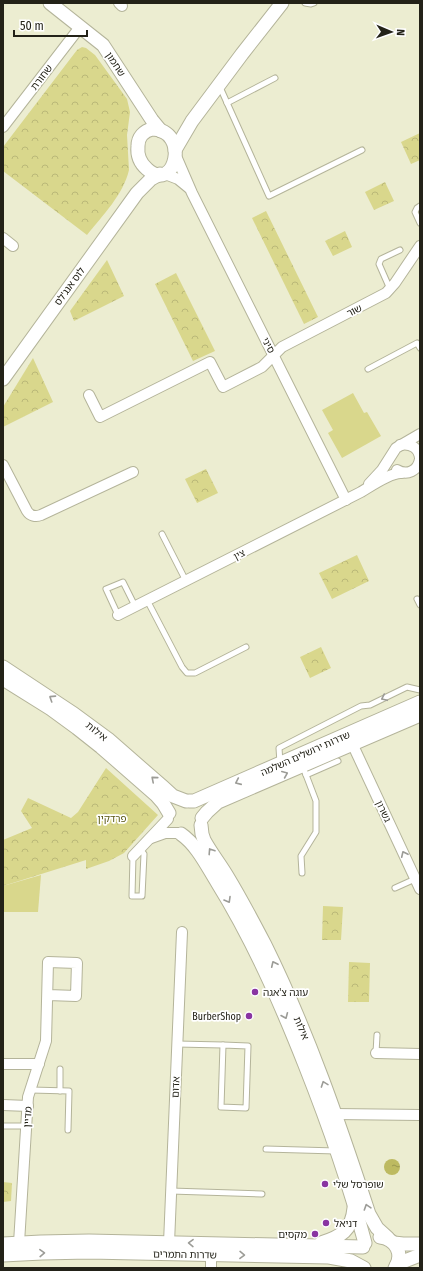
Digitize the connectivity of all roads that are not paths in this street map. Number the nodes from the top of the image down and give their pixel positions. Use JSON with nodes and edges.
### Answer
{"nodes":[{"id":1,"x":50,"y":3,"type":"edge"},
{"id":2,"x":282,"y":3,"type":"edge"},
{"id":3,"x":305,"y":3,"type":"edge"},
{"id":4,"x":314,"y":3,"type":"edge"},
{"id":5,"x":80,"y":26,"type":"junction"},
{"id":6,"x":275,"y":78,"type":"dead end"},
{"id":7,"x":219,"y":84,"type":"junction"},
{"id":8,"x":139,"y":99,"type":"junction"},
{"id":9,"x":227,"y":103,"type":"junction"},
{"id":10,"x":192,"y":121,"type":"junction"},
{"id":11,"x":3,"y":127,"type":"edge"},
{"id":12,"x":163,"y":132,"type":"junction"},
{"id":13,"x":139,"y":141,"type":"junction"},
{"id":14,"x":362,"y":150,"type":"dead end"},
{"id":15,"x":175,"y":153,"type":"junction"},
{"id":16,"x":141,"y":162,"type":"junction"},
{"id":17,"x":162,"y":174,"type":"junction"},
{"id":18,"x":191,"y":191,"type":"junction"},
{"id":19,"x":137,"y":194,"type":"junction"},
{"id":20,"x":420,"y":206,"type":"edge"},
{"id":21,"x":420,"y":224,"type":"edge"},
{"id":22,"x":3,"y":238,"type":"edge"},
{"id":23,"x":12,"y":246,"type":"dead end"},
{"id":24,"x":420,"y":246,"type":"edge"},
{"id":25,"x":400,"y":250,"type":"dead end"},
{"id":26,"x":390,"y":289,"type":"junction"},
{"id":27,"x":420,"y":348,"type":"edge"},
{"id":28,"x":274,"y":356,"type":"junction"},
{"id":29,"x":368,"y":368,"type":"dead end"},
{"id":30,"x":3,"y":379,"type":"edge"},
{"id":31,"x":89,"y":395,"type":"dead end"},
{"id":32,"x":420,"y":434,"type":"edge"},
{"id":33,"x":400,"y":445,"type":"junction"},
{"id":34,"x":392,"y":454,"type":"junction"},
{"id":35,"x":420,"y":454,"type":"edge"},
{"id":36,"x":3,"y":465,"type":"edge"},
{"id":37,"x":133,"y":472,"type":"dead end"},
{"id":38,"x":405,"y":473,"type":"junction"},
{"id":39,"x":420,"y":478,"type":"edge"},
{"id":40,"x":361,"y":492,"type":"junction"},
{"id":41,"x":346,"y":500,"type":"junction"},
{"id":42,"x":162,"y":534,"type":"dead end"},
{"id":43,"x":186,"y":581,"type":"junction"},
{"id":44,"x":417,"y":599,"type":"dead end"},
{"id":45,"x":147,"y":600,"type":"junction"},
{"id":46,"x":420,"y":605,"type":"edge"},
{"id":47,"x":135,"y":606,"type":"junction"},
{"id":48,"x":118,"y":615,"type":"joint"},
{"id":49,"x":246,"y":647,"type":"dead end"},
{"id":50,"x":3,"y":667,"type":"edge"},
{"id":51,"x":3,"y":679,"type":"edge"},
{"id":52,"x":420,"y":690,"type":"edge"},
{"id":53,"x":420,"y":702,"type":"edge"},
{"id":54,"x":420,"y":715,"type":"edge"},
{"id":55,"x":350,"y":739,"type":"junction"},
{"id":56,"x":338,"y":761,"type":"dead end"},
{"id":57,"x":280,"y":763,"type":"junction"},
{"id":58,"x":304,"y":771,"type":"junction"},
{"id":59,"x":188,"y":801,"type":"junction"},
{"id":60,"x":169,"y":816,"type":"junction"},
{"id":61,"x":201,"y":821,"type":"junction"},
{"id":62,"x":180,"y":834,"type":"junction"},
{"id":63,"x":149,"y":839,"type":"junction"},
{"id":64,"x":136,"y":853,"type":"junction"},
{"id":65,"x":302,"y":873,"type":"dead end"},
{"id":66,"x":415,"y":879,"type":"junction"},
{"id":67,"x":395,"y":888,"type":"dead end"},
{"id":68,"x":420,"y":889,"type":"edge"},
{"id":69,"x":182,"y":932,"type":"dead end"},
{"id":70,"x":48,"y":995,"type":"dead end"},
{"id":71,"x":377,"y":1035,"type":"dead end"},
{"id":72,"x":177,"y":1044,"type":"junction"},
{"id":73,"x":223,"y":1045,"type":"junction"},
{"id":74,"x":376,"y":1053,"type":"joint"},
{"id":75,"x":420,"y":1054,"type":"edge"},
{"id":76,"x":3,"y":1064,"type":"edge"},
{"id":77,"x":39,"y":1064,"type":"junction"},
{"id":78,"x":60,"y":1069,"type":"dead end"},
{"id":79,"x":31,"y":1090,"type":"junction"},
{"id":80,"x":60,"y":1091,"type":"junction"},
{"id":81,"x":3,"y":1105,"type":"edge"},
{"id":82,"x":28,"y":1106,"type":"junction"},
{"id":83,"x":335,"y":1114,"type":"junction"},
{"id":84,"x":420,"y":1115,"type":"edge"},
{"id":85,"x":3,"y":1126,"type":"edge"},
{"id":86,"x":26,"y":1126,"type":"junction"},
{"id":87,"x":68,"y":1130,"type":"dead end"},
{"id":88,"x":266,"y":1149,"type":"dead end"},
{"id":89,"x":336,"y":1151,"type":"junction"},
{"id":90,"x":171,"y":1191,"type":"junction"},
{"id":91,"x":262,"y":1194,"type":"dead end"},
{"id":92,"x":354,"y":1206,"type":"junction"},
{"id":93,"x":391,"y":1241,"type":"junction"},
{"id":94,"x":19,"y":1243,"type":"junction"},
{"id":95,"x":169,"y":1243,"type":"junction"},
{"id":96,"x":3,"y":1244,"type":"edge"},
{"id":97,"x":420,"y":1244,"type":"edge"},
{"id":98,"x":364,"y":1245,"type":"junction"},
{"id":99,"x":314,"y":1246,"type":"junction"},
{"id":100,"x":211,"y":1249,"type":"junction"},
{"id":101,"x":3,"y":1255,"type":"edge"},
{"id":102,"x":420,"y":1255,"type":"edge"},
{"id":103,"x":396,"y":1267,"type":"edge"},
{"id":104,"x":211,"y":1268,"type":"edge"},
{"id":105,"x":364,"y":1268,"type":"edge"}],
"edges":[{"from":1,"to":5,"type":"street","name":"שחמון"},
{"from":2,"to":7,"type":"street"},
{"from":3,"to":4,"type":"lane"},
{"from":5,"to":8,"type":"street","name":"שחמון"},
{"from":5,"to":11,"type":"street","name":"שחורת"},
{"from":6,"to":9,"type":"lane"},
{"from":7,"to":9,"type":"lane"},
{"from":7,"to":10,"type":"street"},
{"from":8,"to":12,"type":"street","name":"שחמון"},
{"from":8,"to":13,"type":"street","name":"שחמון"},
{"from":9,"to":14,"type":"lane"},
{"from":10,"to":12,"type":"street"},
{"from":10,"to":15,"type":"street"},
{"from":12,"to":13,"type":"street"},
{"from":12,"to":15,"type":"street"},
{"from":13,"to":16,"type":"street"},
{"from":15,"to":17,"type":"street"},
{"from":15,"to":18,"type":"street","name":"סיני"},
{"from":16,"to":17,"type":"street"},
{"from":16,"to":19,"type":"street","name":"לוס אנג'לס"},
{"from":17,"to":18,"type":"street","name":"סיני"},
{"from":17,"to":19,"type":"street","name":"לוס אנג'לס"},
{"from":18,"to":28,"type":"street","name":"סיני"},
{"from":19,"to":30,"type":"street","name":"לוס אנג'לס"},
{"from":20,"to":21,"type":"lane"},
{"from":22,"to":23,"type":"street"},
{"from":24,"to":26,"type":"street","name":"שור"},
{"from":25,"to":26,"type":"lane"},
{"from":26,"to":28,"type":"street","name":"שור"},
{"from":27,"to":29,"type":"lane"},
{"from":28,"to":31,"type":"street","name":"שור"},
{"from":28,"to":41,"type":"street","name":"סיני"},
{"from":32,"to":33,"type":"street"},
{"from":33,"to":34,"type":"street"},
{"from":33,"to":35,"type":"street"},
{"from":34,"to":38,"type":"street"},
{"from":34,"to":40,"type":"street","name":"צין"},
{"from":35,"to":38,"type":"street"},
{"from":36,"to":37,"type":"street"},
{"from":38,"to":39,"type":"street"},
{"from":38,"to":40,"type":"street","name":"צין"},
{"from":40,"to":41,"type":"street","name":"צין"},
{"from":41,"to":43,"type":"street","name":"צין"},
{"from":42,"to":43,"type":"lane"},
{"from":43,"to":45,"type":"street","name":"צין"},
{"from":44,"to":46,"type":"lane"},
{"from":45,"to":47,"type":"street","name":"צין"},
{"from":45,"to":49,"type":"lane"},
{"from":47,"to":48,"type":"street","name":"צין"},
{"from":47,"to":48,"type":"lane"},
{"from":59,"to":50,"type":"street","name":"אילות","one_way":true},
{"from":51,"to":60,"type":"street","name":"אילות"},
{"from":52,"to":57,"type":"lane","one_way":true},
{"from":53,"to":55,"type":"street","name":"שדרות ירושלים השלמה"},
{"from":54,"to":55,"type":"street","name":"שדרות ירושלים השלמה"},
{"from":55,"to":57,"type":"street","name":"שדרות ירושלים השלמה"},
{"from":55,"to":58,"type":"street","name":"שדרות ירושלים השלמה"},
{"from":66,"to":55,"type":"street","name":"גשרון","one_way":true},
{"from":56,"to":58,"type":"lane"},
{"from":57,"to":59,"type":"street","name":"שדרות ירושלים השלמה","one_way":true},
{"from":61,"to":58,"type":"street","name":"שדרות ירושלים השלמה","one_way":true},
{"from":58,"to":65,"type":"lane"},
{"from":59,"to":60,"type":"street"},
{"from":59,"to":61,"type":"street"},
{"from":60,"to":62,"type":"street"},
{"from":60,"to":63,"type":"street"},
{"from":61,"to":62,"type":"street"},
{"from":83,"to":61,"type":"street","name":"אילות","one_way":true},
{"from":62,"to":63,"type":"street"},
{"from":62,"to":89,"type":"street","name":"אילות","one_way":true},
{"from":63,"to":64,"type":"street"},
{"from":64,"to":64,"type":"lane"},
{"from":66,"to":67,"type":"lane"},
{"from":66,"to":68,"type":"street","name":"גשרון"},
{"from":69,"to":72,"type":"street","name":"אדום"},
{"from":70,"to":77,"type":"street","name":"מדיין"},
{"from":71,"to":74,"type":"lane"},
{"from":72,"to":73,"type":"lane"},
{"from":72,"to":90,"type":"street","name":"אדום"},
{"from":73,"to":73,"type":"lane"},
{"from":74,"to":75,"type":"street"},
{"from":76,"to":77,"type":"street"},
{"from":77,"to":79,"type":"street","name":"מדיין"},
{"from":78,"to":80,"type":"lane"},
{"from":79,"to":80,"type":"lane"},
{"from":79,"to":82,"type":"street","name":"מדיין"},
{"from":80,"to":87,"type":"lane"},
{"from":81,"to":82,"type":"street"},
{"from":82,"to":86,"type":"street","name":"מדיין"},
{"from":83,"to":84,"type":"street"},
{"from":93,"to":83,"type":"street","name":"אילות","one_way":true},
{"from":85,"to":86,"type":"lane"},
{"from":86,"to":94,"type":"street","name":"מדיין"},
{"from":88,"to":89,"type":"lane"},
{"from":89,"to":92,"type":"street","name":"אילות"},
{"from":90,"to":91,"type":"lane"},
{"from":90,"to":95,"type":"street","name":"אדום"},
{"from":92,"to":98,"type":"street","name":"אילות"},
{"from":92,"to":99,"type":"street"},
{"from":93,"to":97,"type":"street"},
{"from":93,"to":98,"type":"street","name":"שדרות התמרים"},
{"from":93,"to":103,"type":"street"},
{"from":94,"to":95,"type":"street","name":"שדרות התמרים"},
{"from":94,"to":96,"type":"street","name":"שדרות התמרים"},
{"from":100,"to":95,"type":"street","name":"שדרות התמרים","one_way":true},
{"from":98,"to":99,"type":"street","name":"שדרות התמרים"},
{"from":98,"to":105,"type":"street","name":"אילות"},
{"from":99,"to":100,"type":"street","name":"שדרות התמרים"},
{"from":101,"to":100,"type":"street","name":"שדרות התמרים","one_way":true},
{"from":100,"to":104,"type":"street"},
{"from":100,"to":105,"type":"street","name":"שדרות התמרים","one_way":true},
{"from":102,"to":103,"type":"street"}]}
